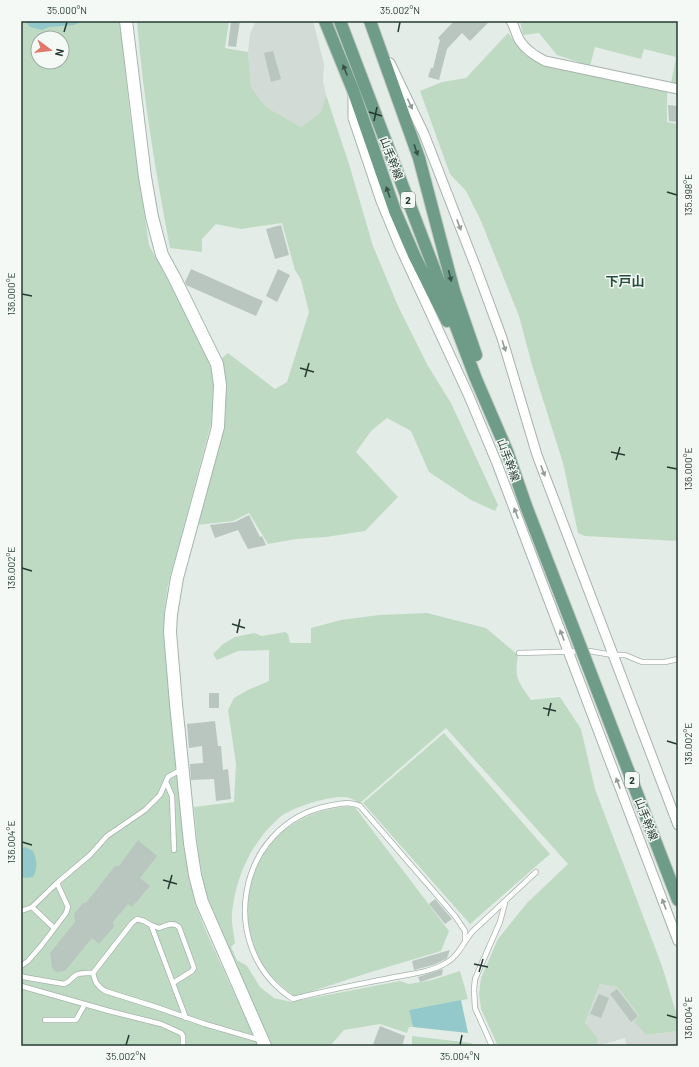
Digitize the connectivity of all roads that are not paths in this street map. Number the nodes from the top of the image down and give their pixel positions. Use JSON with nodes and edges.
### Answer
{"nodes":[{"id":1,"x":126,"y":21,"type":"edge"},
{"id":2,"x":325,"y":21,"type":"edge"},
{"id":3,"x":340,"y":21,"type":"edge"},
{"id":4,"x":510,"y":21,"type":"edge"},
{"id":5,"x":372,"y":26,"type":"edge"},
{"id":6,"x":678,"y":89,"type":"edge"},
{"id":7,"x":353,"y":90,"type":"junction"},
{"id":8,"x":476,"y":379,"type":"junction"},
{"id":9,"x":507,"y":451,"type":"junction"},
{"id":10,"x":568,"y":651,"type":"junction"},
{"id":11,"x":519,"y":653,"type":"dead end"},
{"id":12,"x":613,"y":655,"type":"junction"},
{"id":13,"x":678,"y":659,"type":"edge"},
{"id":14,"x":182,"y":769,"type":"junction"},
{"id":15,"x":166,"y":782,"type":"junction"},
{"id":16,"x":678,"y":824,"type":"edge"},
{"id":17,"x":174,"y":850,"type":"dead end"},
{"id":18,"x":536,"y":872,"type":"dead end"},
{"id":19,"x":57,"y":883,"type":"junction"},
{"id":20,"x":678,"y":900,"type":"edge"},
{"id":21,"x":505,"y":903,"type":"junction"},
{"id":22,"x":32,"y":907,"type":"junction"},
{"id":23,"x":21,"y":911,"type":"edge"},
{"id":24,"x":150,"y":925,"type":"junction"},
{"id":25,"x":54,"y":928,"type":"junction"},
{"id":26,"x":466,"y":939,"type":"junction"},
{"id":27,"x":678,"y":941,"type":"edge"},
{"id":28,"x":21,"y":966,"type":"edge"},
{"id":29,"x":93,"y":973,"type":"junction"},
{"id":30,"x":21,"y":975,"type":"edge"},
{"id":31,"x":173,"y":983,"type":"junction"},
{"id":32,"x":21,"y":986,"type":"edge"},
{"id":33,"x":85,"y":1004,"type":"junction"},
{"id":34,"x":186,"y":1018,"type":"junction"},
{"id":35,"x":45,"y":1020,"type":"dead end"},
{"id":36,"x":263,"y":1043,"type":"edge"},
{"id":37,"x":183,"y":1046,"type":"edge"},
{"id":38,"x":492,"y":1046,"type":"edge"}],
"edges":[{"from":1,"to":14,"type":"street"},
{"from":7,"to":2,"type":"main road","one_way":true},
{"from":3,"to":8,"type":"main road","name":"山手幹線","number":"2"},
{"from":4,"to":6,"type":"street"},
{"from":5,"to":9,"type":"main road","one_way":true},
{"from":5,"to":12,"type":"street","one_way":true},
{"from":8,"to":7,"type":"main road","one_way":true},
{"from":10,"to":7,"type":"street","one_way":true},
{"from":8,"to":9,"type":"main road","name":"山手幹線","number":"2"},
{"from":9,"to":20,"type":"main road","name":"山手幹線","number":"2","bridge":true},
{"from":10,"to":11,"type":"lane"},
{"from":10,"to":12,"type":"lane"},
{"from":27,"to":10,"type":"street","one_way":true},
{"from":12,"to":13,"type":"lane"},
{"from":12,"to":16,"type":"street"},
{"from":14,"to":15,"type":"lane"},
{"from":14,"to":36,"type":"street"},
{"from":15,"to":17,"type":"lane"},
{"from":15,"to":19,"type":"lane"},
{"from":18,"to":21,"type":"lane"},
{"from":19,"to":22,"type":"lane"},
{"from":19,"to":25,"type":"lane"},
{"from":21,"to":26,"type":"lane"},
{"from":21,"to":38,"type":"lane"},
{"from":22,"to":23,"type":"lane"},
{"from":22,"to":25,"type":"lane"},
{"from":24,"to":29,"type":"lane"},
{"from":24,"to":31,"type":"lane"},
{"from":24,"to":31,"type":"lane"},
{"from":25,"to":28,"type":"lane"},
{"from":26,"to":26,"type":"lane"},
{"from":29,"to":30,"type":"lane"},
{"from":29,"to":34,"type":"lane"},
{"from":31,"to":34,"type":"lane"},
{"from":32,"to":33,"type":"lane"},
{"from":33,"to":35,"type":"lane"},
{"from":33,"to":37,"type":"lane"},
{"from":34,"to":36,"type":"lane"}]}
